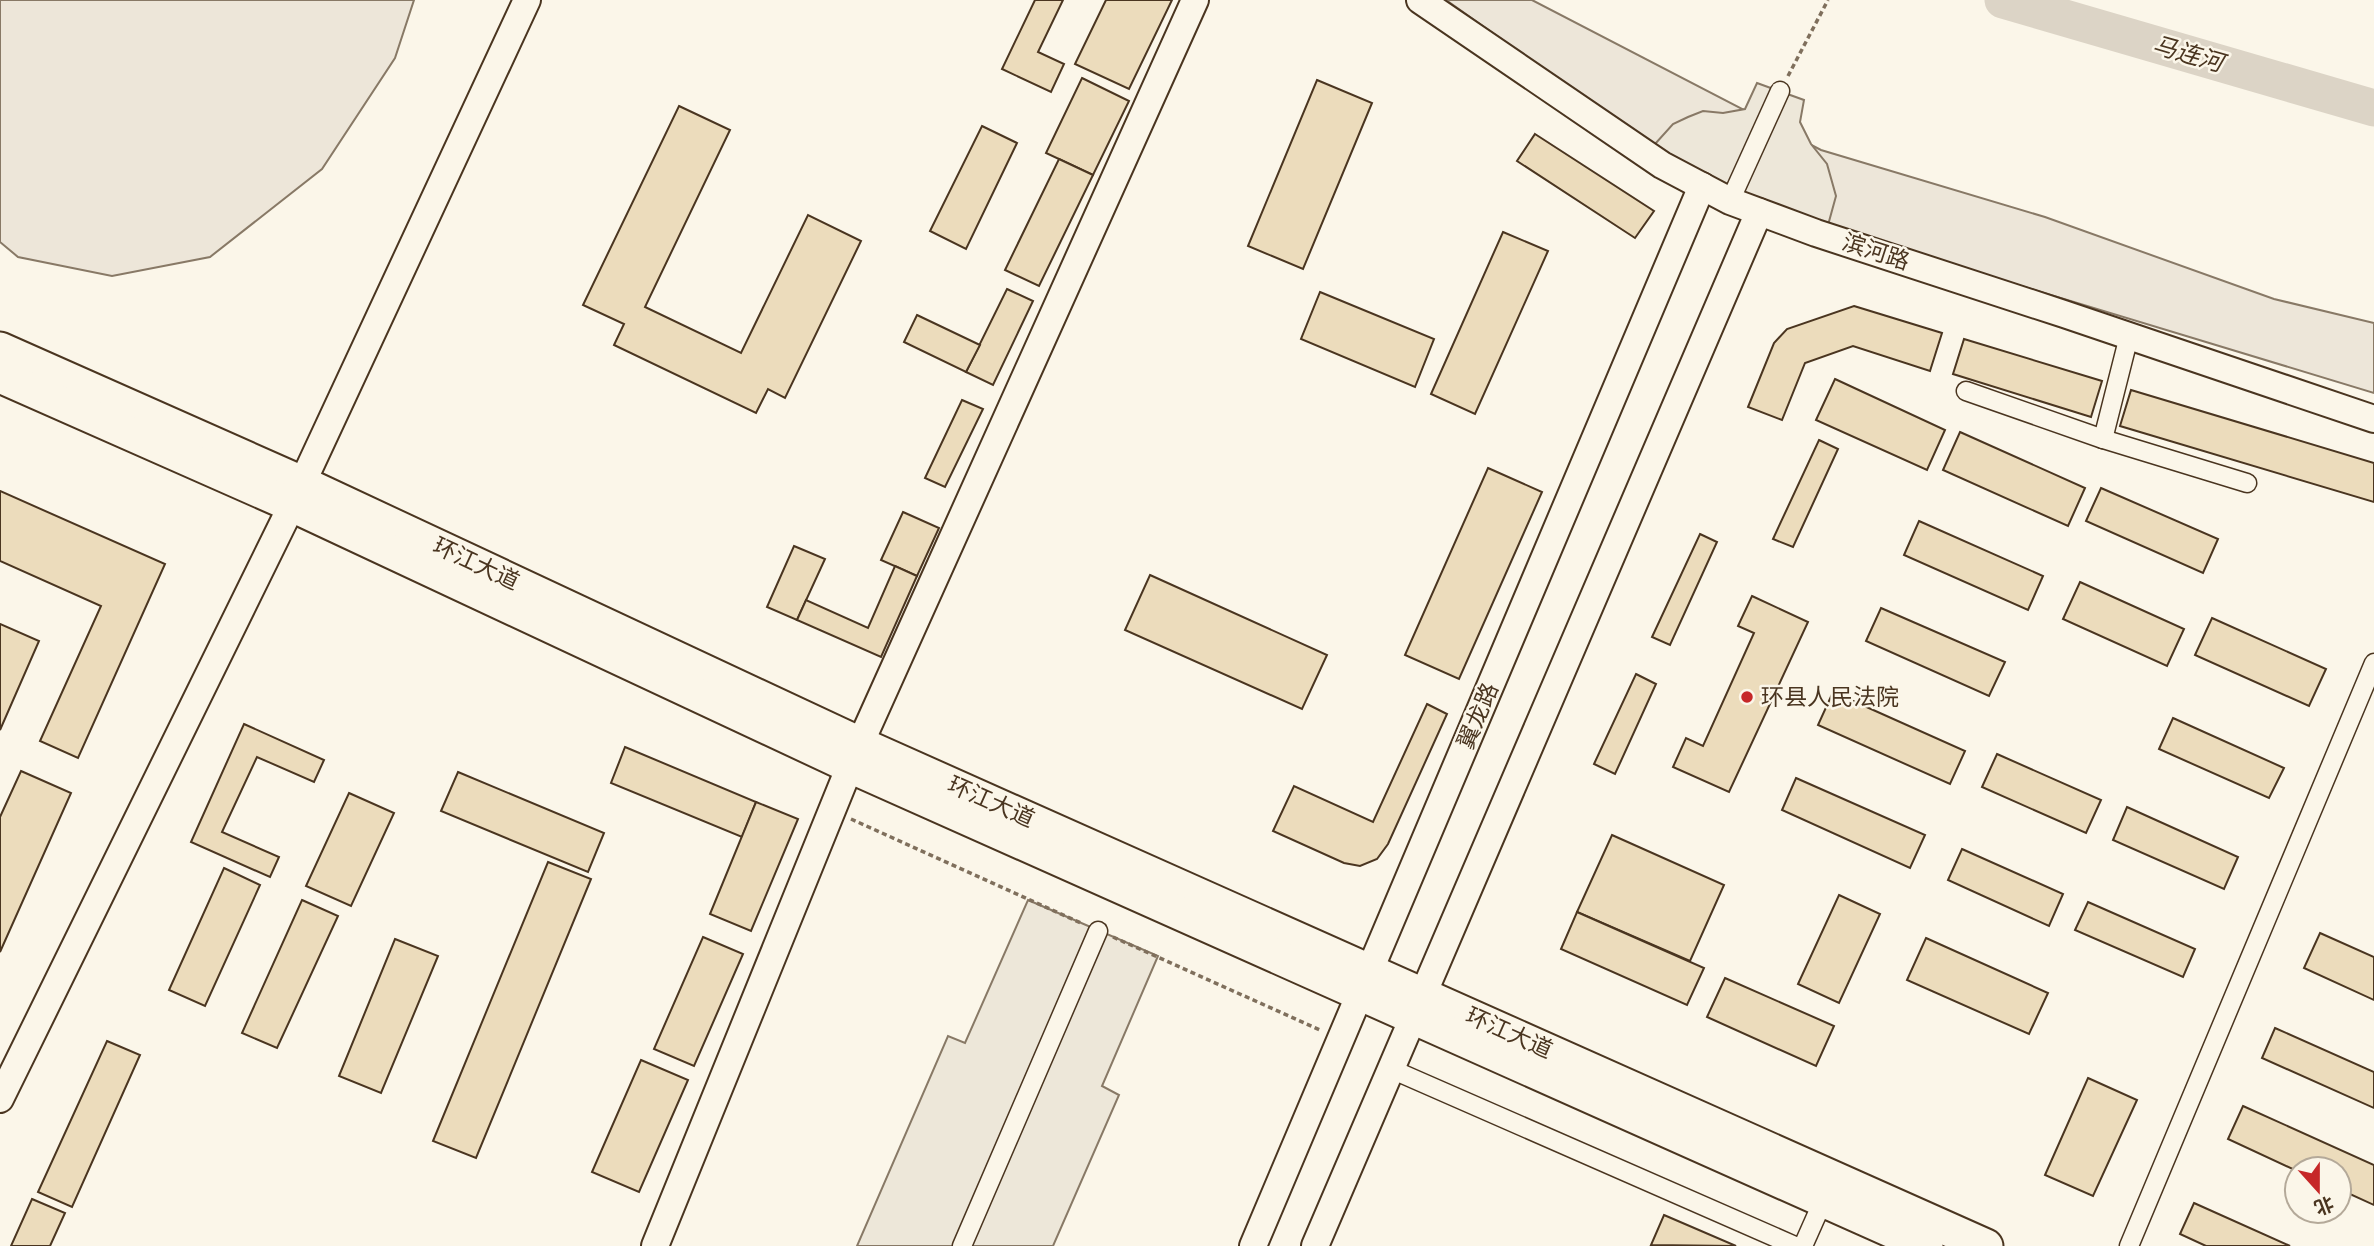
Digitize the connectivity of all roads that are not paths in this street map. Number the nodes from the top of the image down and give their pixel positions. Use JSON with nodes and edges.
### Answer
{"nodes":[{"id":1,"x":527,"y":0,"type":"edge"},
{"id":2,"x":1195,"y":0,"type":"edge"},
{"id":3,"x":1420,"y":0,"type":"edge"},
{"id":4,"x":1780,"y":91,"type":"road end"},
{"id":5,"x":1702,"y":186,"type":"junction"},
{"id":6,"x":1730,"y":201,"type":"junction"},
{"id":7,"x":1759,"y":212,"type":"junction"},
{"id":8,"x":2129,"y":336,"type":"junction"},
{"id":9,"x":0,"y":349,"type":"edge"},
{"id":10,"x":0,"y":376,"type":"edge"},
{"id":11,"x":1966,"y":391,"type":"dead end"},
{"id":12,"x":2374,"y":419,"type":"edge"},
{"id":13,"x":2103,"y":439,"type":"junction"},
{"id":14,"x":2247,"y":483,"type":"dead end"},
{"id":15,"x":297,"y":494,"type":"junction"},
{"id":16,"x":2374,"y":663,"type":"edge"},
{"id":17,"x":855,"y":755,"type":"junction"},
{"id":18,"x":1098,"y":931,"type":"dead end"},
{"id":19,"x":1365,"y":982,"type":"junction"},
{"id":20,"x":1418,"y":1006,"type":"junction"},
{"id":21,"x":1391,"y":1069,"type":"junction"},
{"id":22,"x":0,"y":1099,"type":"edge"},
{"id":23,"x":1824,"y":1201,"type":"junction"},
{"id":24,"x":655,"y":1246,"type":"edge"},
{"id":25,"x":962,"y":1246,"type":"edge"},
{"id":26,"x":1253,"y":1246,"type":"edge"},
{"id":27,"x":1315,"y":1246,"type":"edge"},
{"id":28,"x":1795,"y":1246,"type":"edge"},
{"id":29,"x":1803,"y":1246,"type":"edge"},
{"id":30,"x":1926,"y":1246,"type":"edge"},
{"id":31,"x":1986,"y":1246,"type":"edge"},
{"id":32,"x":2129,"y":1246,"type":"edge"}],
"edges":[{"from":1,"to":15,"type":"main road"},
{"from":2,"to":17,"type":"main road"},
{"from":3,"to":5,"type":"main road","name":"滨河路"},
{"from":4,"to":6,"type":"street"},
{"from":5,"to":6,"type":"main road","name":"滨河路"},
{"from":5,"to":19,"type":"main road","name":"翼龙路"},
{"from":6,"to":7,"type":"main road","name":"滨河路"},
{"from":7,"to":8,"type":"main road","name":"滨河路"},
{"from":7,"to":20,"type":"main road"},
{"from":8,"to":12,"type":"main road","name":"滨河路"},
{"from":8,"to":13,"type":"street"},
{"from":9,"to":15,"type":"highway","name":"环江大道"},
{"from":10,"to":15,"type":"highway","name":"环江大道"},
{"from":11,"to":13,"type":"street"},
{"from":13,"to":14,"type":"street"},
{"from":15,"to":17,"type":"highway","name":"环江大道"},
{"from":15,"to":22,"type":"main road"},
{"from":16,"to":32,"type":"street"},
{"from":17,"to":19,"type":"highway","name":"环江大道"},
{"from":17,"to":24,"type":"main road"},
{"from":18,"to":25,"type":"street"},
{"from":19,"to":20,"type":"highway","name":"环江大道"},
{"from":19,"to":26,"type":"main road","name":"翼龙路"},
{"from":20,"to":21,"type":"main road"},
{"from":20,"to":23,"type":"highway","name":"环江大道"},
{"from":20,"to":31,"type":"highway","name":"环江大道"},
{"from":21,"to":27,"type":"main road"},
{"from":21,"to":28,"type":"street"},
{"from":23,"to":29,"type":"street"},
{"from":23,"to":30,"type":"highway","name":"环江大道"}]}
